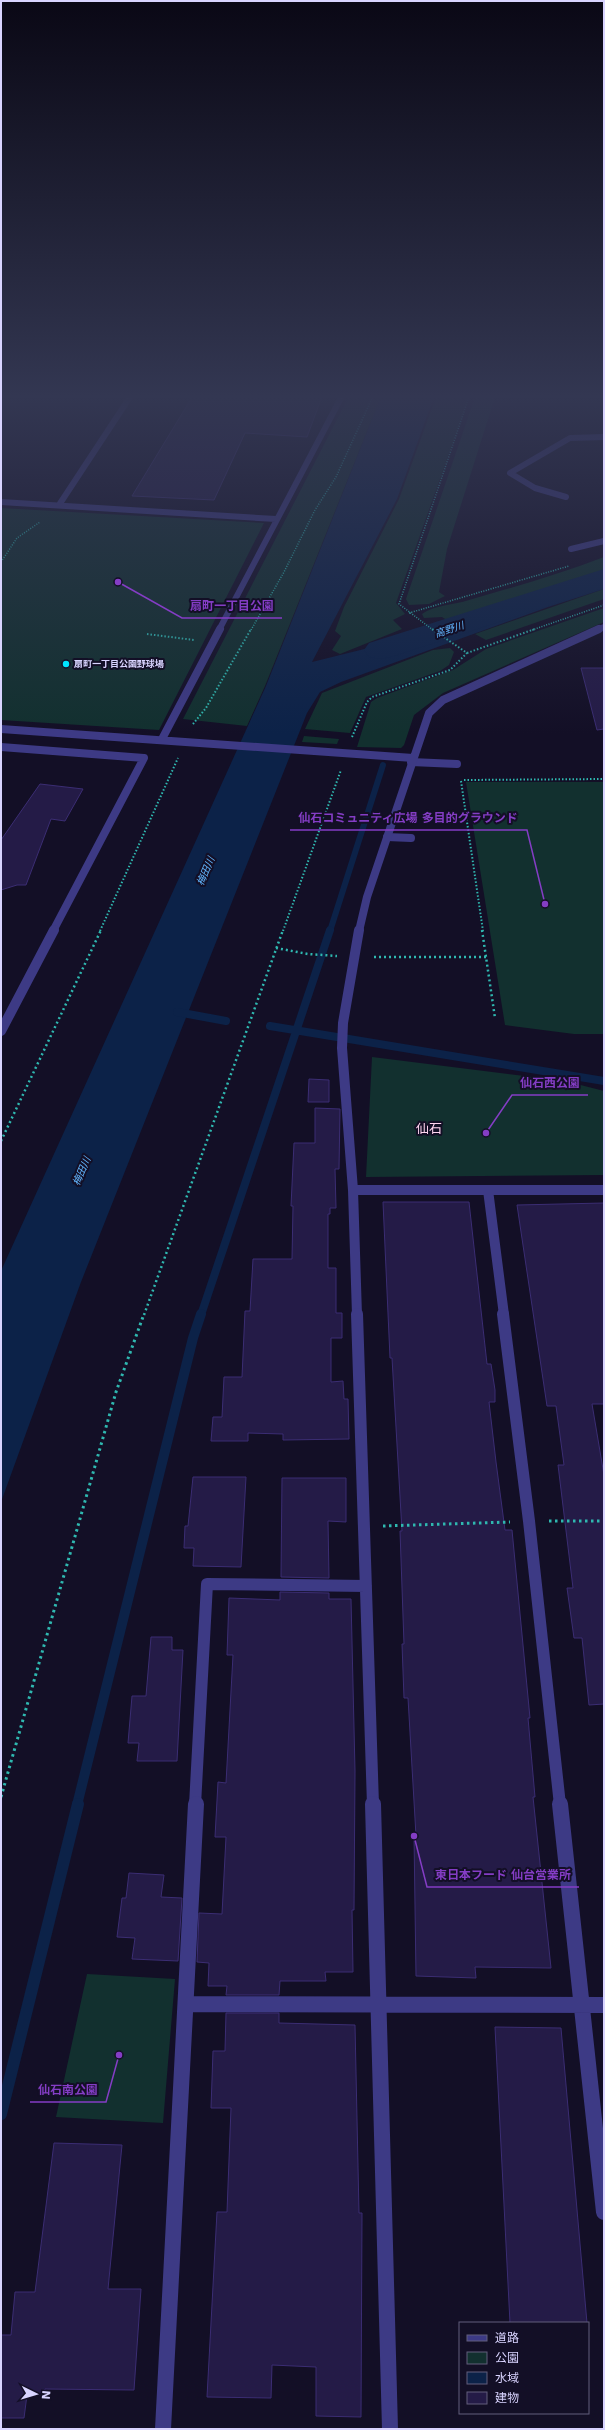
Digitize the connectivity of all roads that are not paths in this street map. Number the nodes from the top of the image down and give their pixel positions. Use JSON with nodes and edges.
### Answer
{"nodes":[{"id":1,"x":96,"y":507,"type":"edge"},
{"id":2,"x":282,"y":507,"type":"edge"},
{"id":3,"x":276,"y":519,"type":"junction"},
{"id":4,"x":604,"y":541,"type":"edge"},
{"id":5,"x":571,"y":549,"type":"dead end"},
{"id":6,"x":604,"y":627,"type":"edge"},
{"id":7,"x":1,"y":729,"type":"edge"},
{"id":8,"x":162,"y":738,"type":"junction"},
{"id":9,"x":1,"y":747,"type":"edge"},
{"id":10,"x":412,"y":760,"type":"junction"},
{"id":11,"x":457,"y":764,"type":"dead end"},
{"id":12,"x":387,"y":837,"type":"junction"},
{"id":13,"x":411,"y":838,"type":"dead end"},
{"id":14,"x":1,"y":1031,"type":"edge"},
{"id":15,"x":353,"y":1190,"type":"junction"},
{"id":16,"x":488,"y":1190,"type":"junction"},
{"id":17,"x":604,"y":1190,"type":"edge"},
{"id":18,"x":366,"y":1586,"type":"junction"},
{"id":19,"x":379,"y":2003,"type":"junction"},
{"id":20,"x":186,"y":2004,"type":"junction"},
{"id":21,"x":582,"y":2005,"type":"junction"},
{"id":22,"x":604,"y":2005,"type":"edge"},
{"id":23,"x":604,"y":2212,"type":"edge"},
{"id":24,"x":163,"y":2429,"type":"edge"},
{"id":25,"x":390,"y":2429,"type":"edge"}],
"edges":[{"from":1,"to":3,"type":"street"},
{"from":2,"to":3,"type":"street"},
{"from":3,"to":8,"type":"street"},
{"from":4,"to":5,"type":"street"},
{"from":6,"to":10,"type":"street"},
{"from":7,"to":8,"type":"street"},
{"from":8,"to":10,"type":"street"},
{"from":9,"to":14,"type":"street"},
{"from":10,"to":11,"type":"street"},
{"from":10,"to":12,"type":"street"},
{"from":12,"to":13,"type":"street"},
{"from":12,"to":15,"type":"street"},
{"from":15,"to":16,"type":"street"},
{"from":15,"to":18,"type":"street"},
{"from":16,"to":17,"type":"street"},
{"from":16,"to":21,"type":"street"},
{"from":18,"to":19,"type":"street"},
{"from":18,"to":20,"type":"street"},
{"from":19,"to":20,"type":"street"},
{"from":19,"to":21,"type":"street"},
{"from":19,"to":25,"type":"street"},
{"from":20,"to":24,"type":"street"},
{"from":21,"to":22,"type":"street"},
{"from":21,"to":23,"type":"street"}]}
